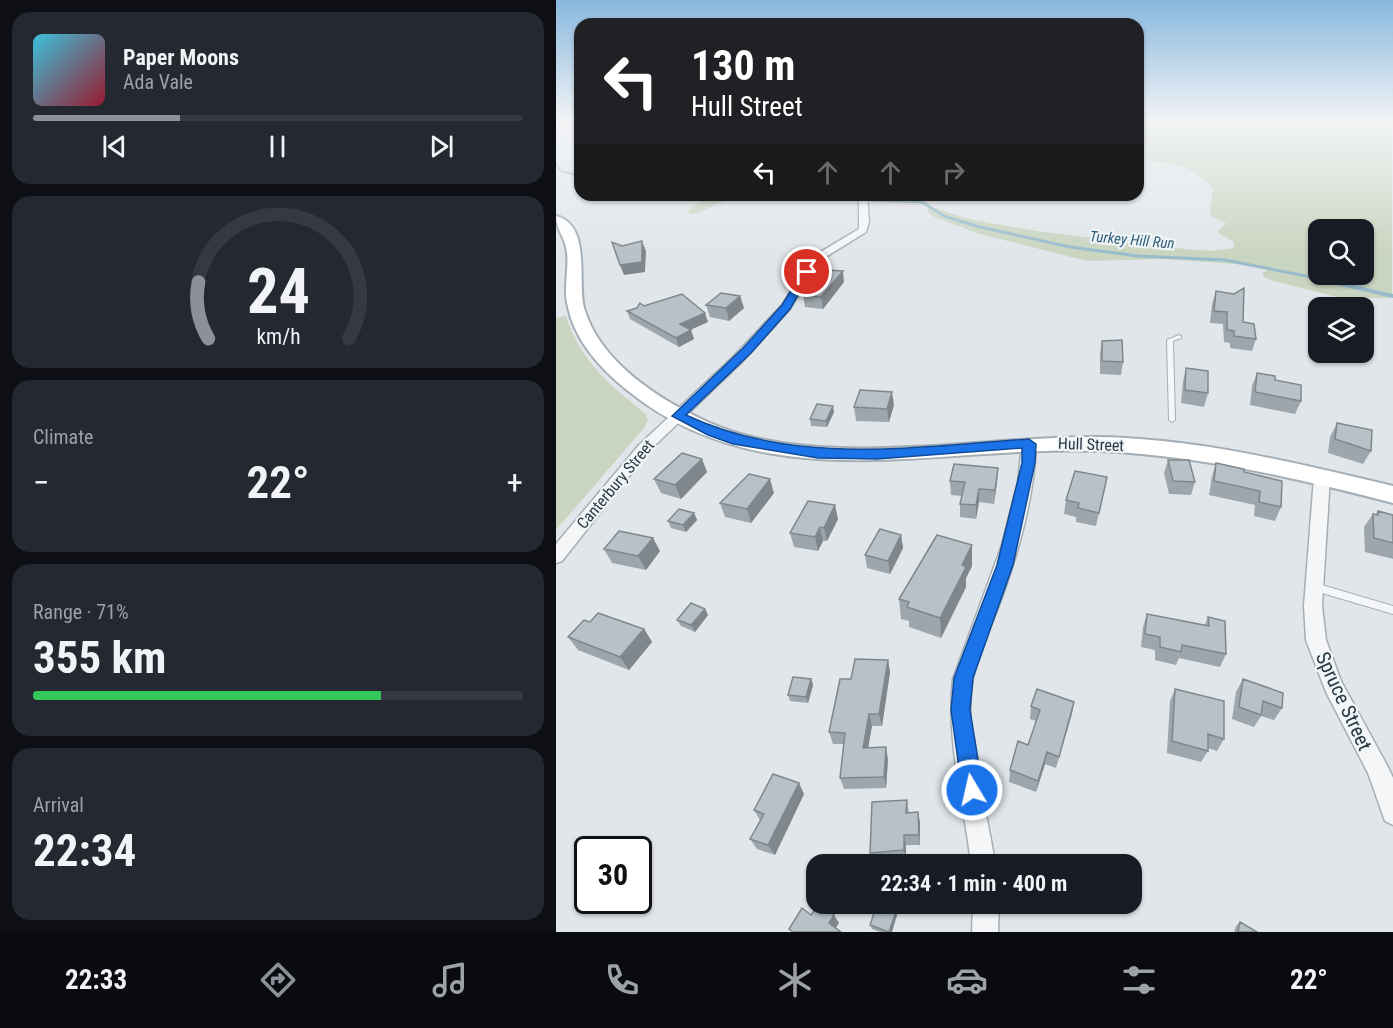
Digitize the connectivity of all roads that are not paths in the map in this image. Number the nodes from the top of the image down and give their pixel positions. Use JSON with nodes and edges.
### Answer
{"nodes":[{"id":1,"x":862,"y":201,"type":"edge"},
{"id":2,"x":556,"y":220,"type":"edge"},
{"id":3,"x":1179,"y":337,"type":"dead end"},
{"id":4,"x":678,"y":416,"type":"junction"},
{"id":5,"x":1172,"y":420,"type":"dead end"},
{"id":6,"x":1029,"y":444,"type":"junction"},
{"id":7,"x":1322,"y":477,"type":"junction"},
{"id":8,"x":1393,"y":495,"type":"edge"},
{"id":9,"x":556,"y":556,"type":"edge"},
{"id":10,"x":1314,"y":587,"type":"junction"},
{"id":11,"x":1393,"y":610,"type":"edge"},
{"id":12,"x":1385,"y":772,"type":"edge"},
{"id":13,"x":1393,"y":813,"type":"edge"},
{"id":14,"x":982,"y":854,"type":"edge"},
{"id":15,"x":986,"y":914,"type":"edge"},
{"id":16,"x":985,"y":932,"type":"edge"}],
"edges":[{"from":1,"to":4,"type":"street","name":"Canterbury Street"},
{"from":2,"to":4,"type":"main road","name":"Hull Street"},
{"from":3,"to":5,"type":"lane"},
{"from":4,"to":6,"type":"main road","name":"Hull Street"},
{"from":4,"to":9,"type":"street","name":"Canterbury Street"},
{"from":6,"to":7,"type":"main road","name":"Hull Street"},
{"from":6,"to":14,"type":"street"},
{"from":7,"to":8,"type":"main road","name":"Hull Street"},
{"from":7,"to":10,"type":"street","name":"Spruce Street"},
{"from":10,"to":11,"type":"lane"},
{"from":10,"to":12,"type":"street","name":"Spruce Street"},
{"from":12,"to":13,"type":"street","name":"Spruce Street"},
{"from":15,"to":16,"type":"street"}]}
